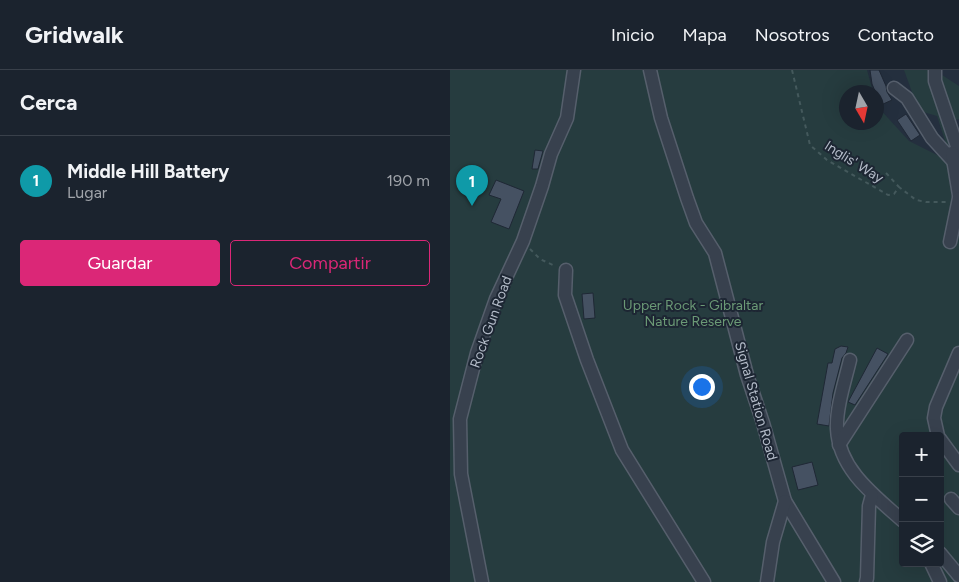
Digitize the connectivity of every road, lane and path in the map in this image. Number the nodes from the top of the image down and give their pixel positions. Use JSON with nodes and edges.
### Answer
{"nodes":[{"id":1,"x":574,"y":70,"type":"edge"},
{"id":2,"x":650,"y":70,"type":"edge"},
{"id":3,"x":792,"y":70,"type":"edge"},
{"id":4,"x":935,"y":70,"type":"edge"},
{"id":5,"x":894,"y":88,"type":"dead end"},
{"id":6,"x":956,"y":157,"type":"edge"},
{"id":7,"x":886,"y":173,"type":"dead end"},
{"id":8,"x":899,"y":187,"type":"junction"},
{"id":9,"x":959,"y":198,"type":"edge"},
{"id":10,"x":523,"y":241,"type":"junction"},
{"id":11,"x":950,"y":242,"type":"dead end"},
{"id":12,"x":566,"y":270,"type":"joint"},
{"id":13,"x":907,"y":340,"type":"dead end"},
{"id":14,"x":959,"y":353,"type":"edge"},
{"id":15,"x":850,"y":360,"type":"dead end"},
{"id":16,"x":937,"y":432,"type":"edge"},
{"id":17,"x":944,"y":444,"type":"edge"},
{"id":18,"x":839,"y":445,"type":"junction"},
{"id":19,"x":959,"y":465,"type":"edge"},
{"id":20,"x":872,"y":495,"type":"junction"},
{"id":21,"x":785,"y":501,"type":"junction"},
{"id":22,"x":899,"y":519,"type":"edge"},
{"id":23,"x":944,"y":558,"type":"edge"},
{"id":24,"x":933,"y":567,"type":"edge"},
{"id":25,"x":959,"y":576,"type":"edge"},
{"id":26,"x":482,"y":582,"type":"edge"},
{"id":27,"x":704,"y":582,"type":"edge"},
{"id":28,"x":767,"y":582,"type":"edge"},
{"id":29,"x":834,"y":582,"type":"edge"},
{"id":30,"x":866,"y":582,"type":"edge"},
{"id":31,"x":940,"y":582,"type":"edge"}],
"edges":[{"from":1,"to":10,"type":"lane","name":"Rock Gun Road"},
{"from":2,"to":21,"type":"lane","name":"Signal Station Road"},
{"from":3,"to":8,"type":"path","name":"Inglis' Way"},
{"from":4,"to":6,"type":"lane"},
{"from":5,"to":6,"type":"lane"},
{"from":6,"to":9,"type":"lane"},
{"from":7,"to":8,"type":"path"},
{"from":8,"to":9,"type":"path","name":"Inglis' Way"},
{"from":9,"to":11,"type":"lane"},
{"from":10,"to":12,"type":"path"},
{"from":10,"to":26,"type":"lane","name":"Rock Gun Road"},
{"from":12,"to":27,"type":"lane"},
{"from":13,"to":18,"type":"lane"},
{"from":14,"to":16,"type":"lane"},
{"from":15,"to":18,"type":"lane"},
{"from":17,"to":19,"type":"lane"},
{"from":18,"to":20,"type":"lane"},
{"from":20,"to":22,"type":"lane"},
{"from":20,"to":30,"type":"lane"},
{"from":21,"to":28,"type":"lane"},
{"from":21,"to":29,"type":"lane","name":"Signal Station Road"},
{"from":23,"to":25,"type":"lane"},
{"from":24,"to":31,"type":"lane"}]}
